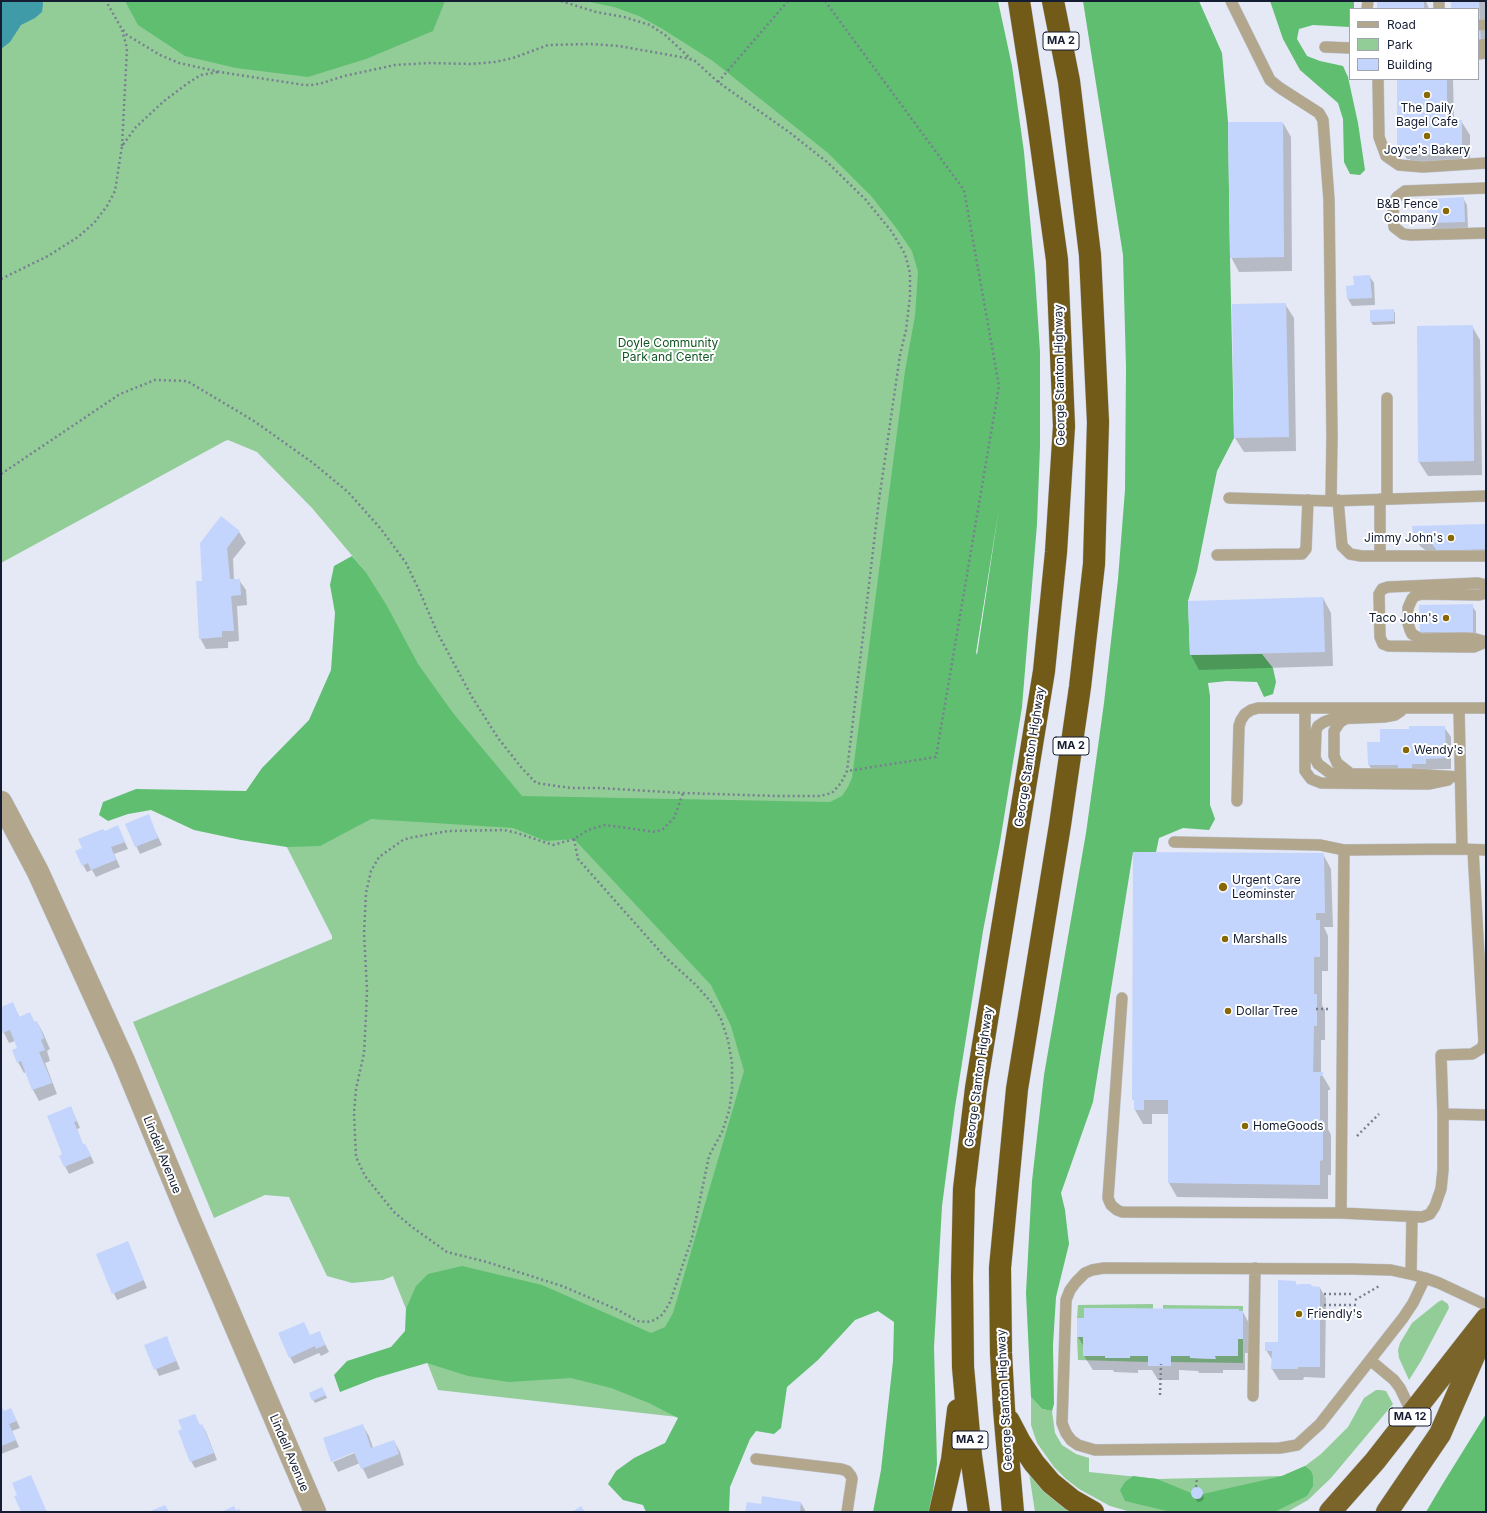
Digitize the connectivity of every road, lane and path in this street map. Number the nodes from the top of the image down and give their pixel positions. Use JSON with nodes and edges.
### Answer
{"nodes":[{"id":1,"x":106,"y":1,"type":"edge"},
{"id":2,"x":561,"y":1,"type":"edge"},
{"id":3,"x":788,"y":1,"type":"edge"},
{"id":4,"x":825,"y":1,"type":"edge"},
{"id":5,"x":1019,"y":1,"type":"edge"},
{"id":6,"x":1053,"y":1,"type":"edge"},
{"id":7,"x":1231,"y":1,"type":"edge"},
{"id":8,"x":120,"y":26,"type":"junction"},
{"id":9,"x":1325,"y":47,"type":"dead end"},
{"id":10,"x":1349,"y":48,"type":"edge"},
{"id":11,"x":695,"y":62,"type":"junction"},
{"id":12,"x":220,"y":72,"type":"junction"},
{"id":13,"x":1378,"y":80,"type":"edge"},
{"id":14,"x":718,"y":82,"type":"junction"},
{"id":15,"x":122,"y":146,"type":"junction"},
{"id":16,"x":1486,"y":163,"type":"edge"},
{"id":17,"x":1486,"y":188,"type":"edge"},
{"id":18,"x":1486,"y":233,"type":"edge"},
{"id":19,"x":1,"y":279,"type":"edge"},
{"id":20,"x":1387,"y":398,"type":"dead end"},
{"id":21,"x":1,"y":474,"type":"edge"},
{"id":22,"x":1486,"y":496,"type":"edge"},
{"id":23,"x":1229,"y":498,"type":"dead end"},
{"id":24,"x":1383,"y":499,"type":"junction"},
{"id":25,"x":1308,"y":500,"type":"junction"},
{"id":26,"x":1335,"y":500,"type":"junction"},
{"id":27,"x":1217,"y":555,"type":"dead end"},
{"id":28,"x":1380,"y":556,"type":"junction"},
{"id":29,"x":1486,"y":556,"type":"edge"},
{"id":30,"x":1486,"y":585,"type":"edge"},
{"id":31,"x":1486,"y":593,"type":"edge"},
{"id":32,"x":1486,"y":642,"type":"edge"},
{"id":33,"x":1305,"y":708,"type":"junction"},
{"id":34,"x":1405,"y":708,"type":"junction"},
{"id":35,"x":1459,"y":708,"type":"junction"},
{"id":36,"x":1486,"y":708,"type":"edge"},
{"id":37,"x":1345,"y":719,"type":"junction"},
{"id":38,"x":847,"y":771,"type":"junction"},
{"id":39,"x":1351,"y":774,"type":"junction"},
{"id":40,"x":1460,"y":777,"type":"junction"},
{"id":41,"x":683,"y":793,"type":"junction"},
{"id":42,"x":1237,"y":801,"type":"dead end"},
{"id":43,"x":1,"y":802,"type":"edge"},
{"id":44,"x":574,"y":839,"type":"junction"},
{"id":45,"x":1174,"y":842,"type":"dead end"},
{"id":46,"x":1462,"y":849,"type":"junction"},
{"id":47,"x":1344,"y":850,"type":"junction"},
{"id":48,"x":1473,"y":850,"type":"junction"},
{"id":49,"x":1486,"y":850,"type":"edge"},
{"id":50,"x":1122,"y":998,"type":"dead end"},
{"id":51,"x":1379,"y":1114,"type":"dead end"},
{"id":52,"x":1443,"y":1114,"type":"junction"},
{"id":53,"x":1486,"y":1115,"type":"edge"},
{"id":54,"x":1352,"y":1141,"type":"dead end"},
{"id":55,"x":1341,"y":1213,"type":"junction"},
{"id":56,"x":1412,"y":1216,"type":"junction"},
{"id":57,"x":1255,"y":1268,"type":"junction"},
{"id":58,"x":1411,"y":1274,"type":"junction"},
{"id":59,"x":1425,"y":1278,"type":"junction"},
{"id":60,"x":1324,"y":1294,"type":"dead end"},
{"id":61,"x":1354,"y":1294,"type":"dead end"},
{"id":62,"x":1324,"y":1305,"type":"dead end"},
{"id":63,"x":1356,"y":1305,"type":"dead end"},
{"id":64,"x":1486,"y":1305,"type":"edge"},
{"id":65,"x":1357,"y":1314,"type":"dead end"},
{"id":66,"x":1324,"y":1315,"type":"dead end"},
{"id":67,"x":1486,"y":1319,"type":"edge"},
{"id":68,"x":1486,"y":1327,"type":"edge"},
{"id":69,"x":1370,"y":1360,"type":"junction"},
{"id":70,"x":1161,"y":1364,"type":"dead end"},
{"id":71,"x":963,"y":1367,"type":"junction"},
{"id":72,"x":1160,"y":1395,"type":"dead end"},
{"id":73,"x":1253,"y":1396,"type":"dead end"},
{"id":74,"x":1004,"y":1409,"type":"junction"},
{"id":75,"x":1413,"y":1414,"type":"junction"},
{"id":76,"x":756,"y":1459,"type":"dead end"},
{"id":77,"x":1197,"y":1478,"type":"dead end"},
{"id":78,"x":1196,"y":1487,"type":"dead end"},
{"id":79,"x":315,"y":1512,"type":"edge"},
{"id":80,"x":847,"y":1512,"type":"edge"},
{"id":81,"x":940,"y":1512,"type":"edge"},
{"id":82,"x":979,"y":1512,"type":"edge"},
{"id":83,"x":1014,"y":1512,"type":"edge"},
{"id":84,"x":1093,"y":1512,"type":"edge"},
{"id":85,"x":1330,"y":1512,"type":"edge"},
{"id":86,"x":1387,"y":1512,"type":"edge"}],
"edges":[{"from":1,"to":8,"type":"path"},
{"from":2,"to":11,"type":"path"},
{"from":3,"to":14,"type":"path"},
{"from":4,"to":38,"type":"path"},
{"from":5,"to":71,"type":"highway","name":"George Stanton Highway","number":"MA 2"},
{"from":6,"to":74,"type":"highway","name":"George Stanton Highway","number":"MA 2"},
{"from":7,"to":26,"type":"lane"},
{"from":8,"to":12,"type":"path"},
{"from":8,"to":15,"type":"path"},
{"from":9,"to":10,"type":"lane"},
{"from":11,"to":12,"type":"path"},
{"from":11,"to":14,"type":"path"},
{"from":12,"to":15,"type":"path"},
{"from":13,"to":16,"type":"lane"},
{"from":14,"to":38,"type":"path"},
{"from":15,"to":19,"type":"path"},
{"from":17,"to":18,"type":"lane"},
{"from":20,"to":24,"type":"lane"},
{"from":21,"to":41,"type":"path"},
{"from":22,"to":24,"type":"lane"},
{"from":23,"to":25,"type":"lane"},
{"from":24,"to":26,"type":"lane"},
{"from":24,"to":28,"type":"lane"},
{"from":25,"to":26,"type":"lane"},
{"from":25,"to":27,"type":"lane"},
{"from":26,"to":28,"type":"lane"},
{"from":28,"to":29,"type":"lane"},
{"from":30,"to":32,"type":"lane"},
{"from":31,"to":32,"type":"lane"},
{"from":33,"to":34,"type":"lane"},
{"from":33,"to":40,"type":"lane"},
{"from":33,"to":42,"type":"lane"},
{"from":34,"to":35,"type":"lane"},
{"from":34,"to":37,"type":"lane"},
{"from":35,"to":36,"type":"lane"},
{"from":35,"to":40,"type":"lane"},
{"from":37,"to":39,"type":"lane"},
{"from":37,"to":39,"type":"lane"},
{"from":38,"to":41,"type":"path"},
{"from":39,"to":40,"type":"lane"},
{"from":40,"to":46,"type":"lane"},
{"from":41,"to":44,"type":"path"},
{"from":43,"to":79,"type":"street","name":"Lindell Avenue"},
{"from":44,"to":44,"type":"path"},
{"from":45,"to":47,"type":"lane"},
{"from":46,"to":47,"type":"lane"},
{"from":46,"to":48,"type":"lane"},
{"from":47,"to":55,"type":"lane"},
{"from":48,"to":49,"type":"lane"},
{"from":48,"to":52,"type":"lane"},
{"from":50,"to":55,"type":"lane"},
{"from":51,"to":54,"type":"path"},
{"from":52,"to":53,"type":"lane"},
{"from":52,"to":56,"type":"lane"},
{"from":55,"to":56,"type":"lane"},
{"from":56,"to":58,"type":"lane"},
{"from":57,"to":58,"type":"lane"},
{"from":57,"to":69,"type":"lane"},
{"from":57,"to":73,"type":"lane"},
{"from":58,"to":59,"type":"lane"},
{"from":59,"to":64,"type":"lane"},
{"from":59,"to":69,"type":"lane"},
{"from":60,"to":61,"type":"path"},
{"from":62,"to":63,"type":"path"},
{"from":65,"to":66,"type":"path"},
{"from":67,"to":75,"type":"highway","number":"MA 12"},
{"from":68,"to":86,"type":"highway","number":"MA 12"},
{"from":69,"to":75,"type":"lane"},
{"from":70,"to":72,"type":"path"},
{"from":71,"to":81,"type":"highway"},
{"from":71,"to":82,"type":"highway","name":"George Stanton Highway","number":"MA 2"},
{"from":74,"to":83,"type":"highway","name":"George Stanton Highway","number":"MA 2"},
{"from":74,"to":84,"type":"highway"},
{"from":75,"to":85,"type":"highway","number":"MA 12"},
{"from":76,"to":80,"type":"lane"},
{"from":77,"to":78,"type":"path"}]}
